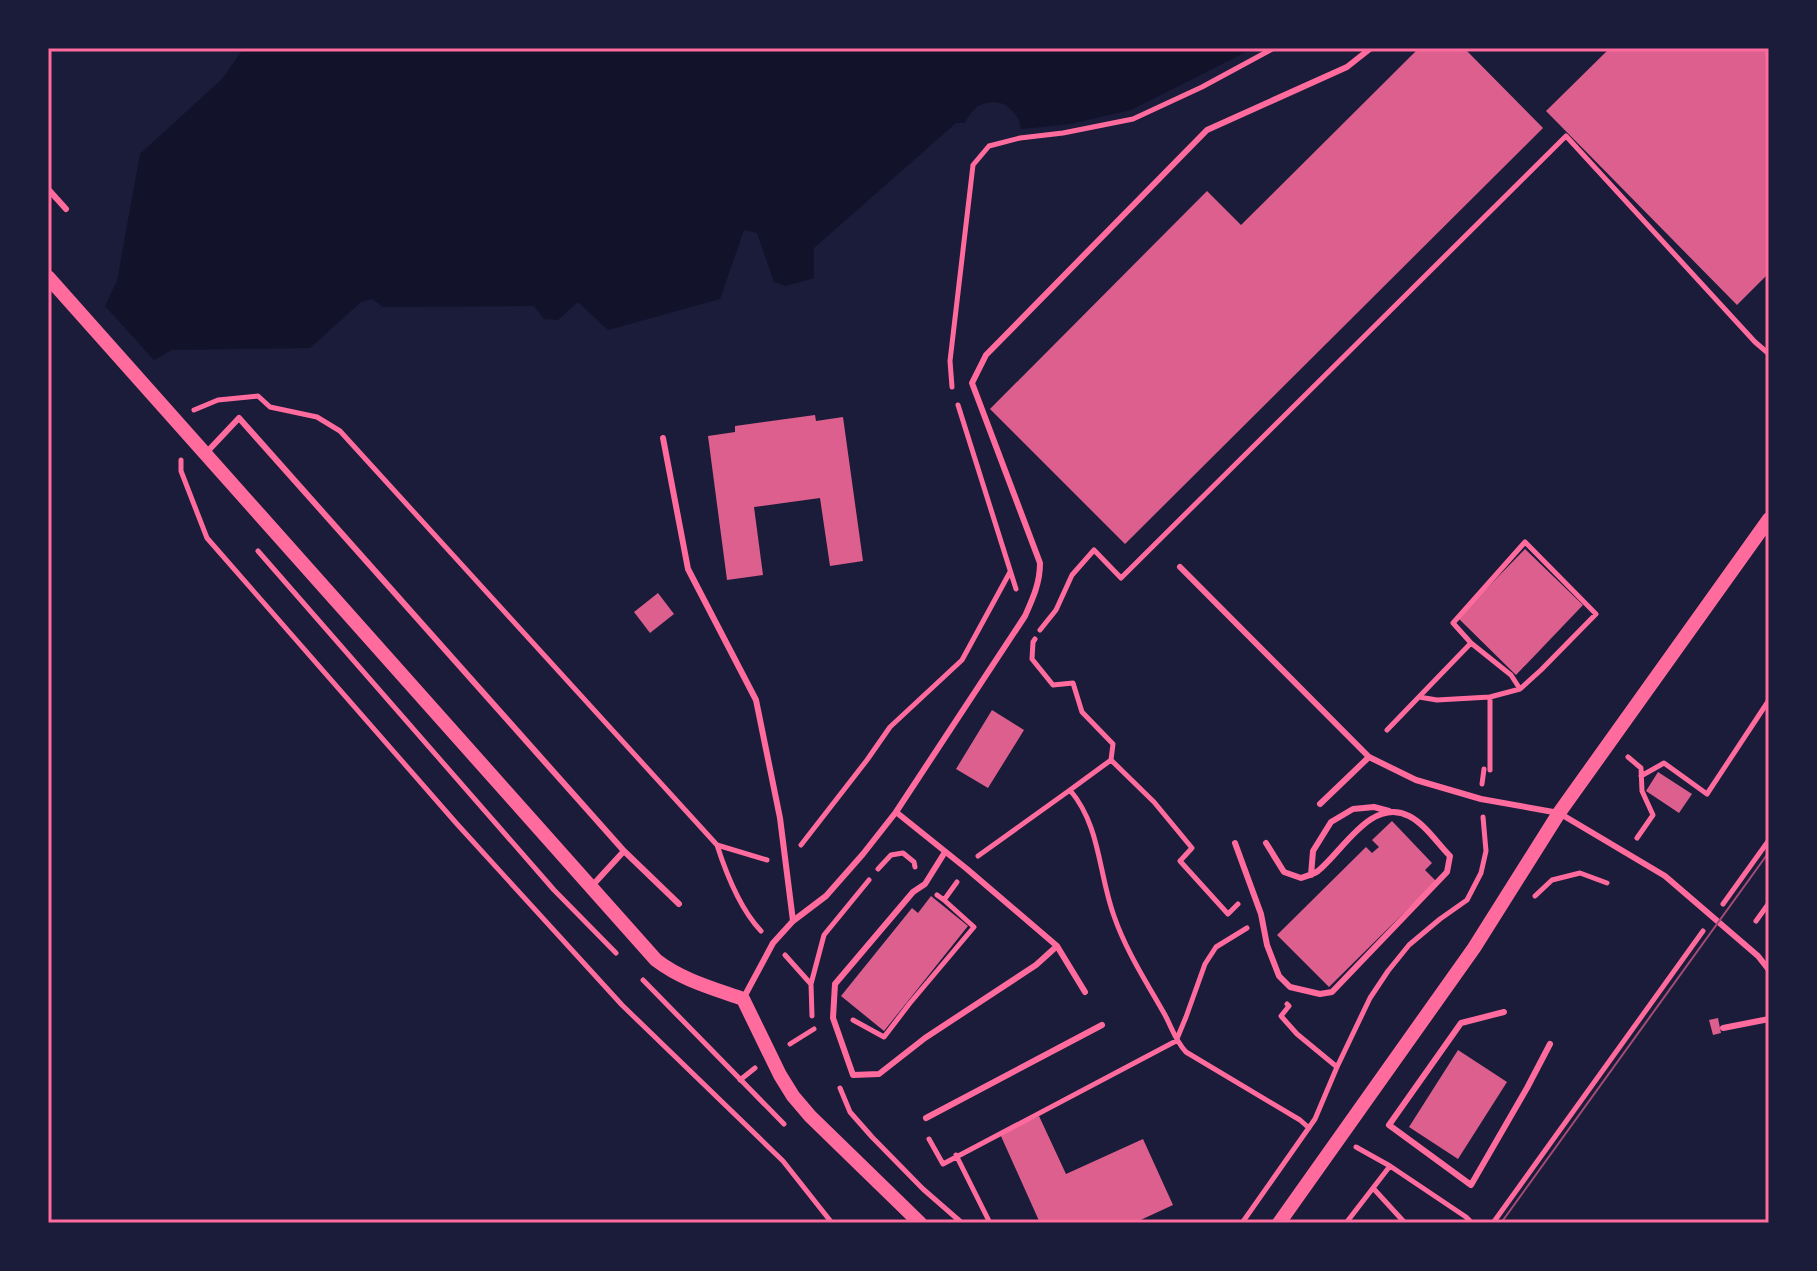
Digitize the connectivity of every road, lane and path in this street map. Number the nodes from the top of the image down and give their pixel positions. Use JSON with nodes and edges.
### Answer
{"nodes":[{"id":1,"x":1371,"y":48,"type":"edge"},
{"id":2,"x":48,"y":189,"type":"edge"},
{"id":3,"x":66,"y":209,"type":"dead end"},
{"id":4,"x":53,"y":282,"type":"edge"},
{"id":5,"x":1769,"y":354,"type":"edge"},
{"id":6,"x":178,"y":422,"type":"junction"},
{"id":7,"x":663,"y":438,"type":"dead end"},
{"id":8,"x":206,"y":453,"type":"junction"},
{"id":9,"x":180,"y":454,"type":"dead end"},
{"id":10,"x":1769,"y":519,"type":"edge"},
{"id":11,"x":1180,"y":567,"type":"dead end"},
{"id":12,"x":1010,"y":572,"type":"dead end"},
{"id":13,"x":1471,"y":643,"type":"junction"},
{"id":14,"x":1520,"y":689,"type":"junction"},
{"id":15,"x":1418,"y":696,"type":"junction"},
{"id":16,"x":1490,"y":697,"type":"junction"},
{"id":17,"x":1769,"y":700,"type":"edge"},
{"id":18,"x":1387,"y":730,"type":"dead end"},
{"id":19,"x":1369,"y":757,"type":"junction"},
{"id":20,"x":1628,"y":757,"type":"dead end"},
{"id":21,"x":1111,"y":760,"type":"junction"},
{"id":22,"x":1641,"y":776,"type":"junction"},
{"id":23,"x":1070,"y":790,"type":"junction"},
{"id":24,"x":1481,"y":799,"type":"junction"},
{"id":25,"x":1320,"y":804,"type":"dead end"},
{"id":26,"x":1390,"y":811,"type":"junction"},
{"id":27,"x":896,"y":812,"type":"junction"},
{"id":28,"x":1559,"y":813,"type":"junction"},
{"id":29,"x":1637,"y":838,"type":"dead end"},
{"id":30,"x":1769,"y":840,"type":"edge"},
{"id":31,"x":1235,"y":843,"type":"dead end"},
{"id":32,"x":1266,"y":843,"type":"dead end"},
{"id":33,"x":717,"y":845,"type":"junction"},
{"id":34,"x":624,"y":851,"type":"junction"},
{"id":35,"x":945,"y":852,"type":"junction"},
{"id":36,"x":903,"y":853,"type":"dead end"},
{"id":37,"x":786,"y":866,"type":"junction"},
{"id":38,"x":967,"y":869,"type":"junction"},
{"id":39,"x":1311,"y":875,"type":"junction"},
{"id":40,"x":925,"y":884,"type":"junction"},
{"id":41,"x":591,"y":887,"type":"junction"},
{"id":42,"x":1244,"y":899,"type":"dead end"},
{"id":43,"x":944,"y":900,"type":"junction"},
{"id":44,"x":1769,"y":903,"type":"edge"},
{"id":45,"x":679,"y":904,"type":"dead end"},
{"id":46,"x":1723,"y":904,"type":"dead end"},
{"id":47,"x":793,"y":921,"type":"junction"},
{"id":48,"x":1756,"y":921,"type":"dead end"},
{"id":49,"x":1252,"y":926,"type":"dead end"},
{"id":50,"x":1705,"y":929,"type":"dead end"},
{"id":51,"x":773,"y":943,"type":"junction"},
{"id":52,"x":1057,"y":946,"type":"junction"},
{"id":53,"x":1769,"y":970,"type":"edge"},
{"id":54,"x":811,"y":984,"type":"dead end"},
{"id":55,"x":1085,"y":992,"type":"dead end"},
{"id":56,"x":743,"y":999,"type":"junction"},
{"id":57,"x":1504,"y":1012,"type":"dead end"},
{"id":58,"x":833,"y":1018,"type":"junction"},
{"id":59,"x":1769,"y":1019,"type":"edge"},
{"id":60,"x":812,"y":1020,"type":"dead end"},
{"id":61,"x":1102,"y":1025,"type":"dead end"},
{"id":62,"x":1723,"y":1028,"type":"dead end"},
{"id":63,"x":1176,"y":1041,"type":"junction"},
{"id":64,"x":1550,"y":1044,"type":"dead end"},
{"id":65,"x":926,"y":1118,"type":"dead end"},
{"id":66,"x":1309,"y":1128,"type":"junction"},
{"id":67,"x":1339,"y":1138,"type":"junction"},
{"id":68,"x":929,"y":1139,"type":"dead end"},
{"id":69,"x":956,"y":1155,"type":"junction"},
{"id":70,"x":1390,"y":1166,"type":"junction"},
{"id":71,"x":1373,"y":1188,"type":"junction"},
{"id":72,"x":832,"y":1223,"type":"edge"},
{"id":73,"x":920,"y":1223,"type":"edge"},
{"id":74,"x":990,"y":1223,"type":"edge"},
{"id":75,"x":1242,"y":1223,"type":"edge"},
{"id":76,"x":1279,"y":1223,"type":"edge"},
{"id":77,"x":1346,"y":1223,"type":"edge"},
{"id":78,"x":1405,"y":1223,"type":"edge"},
{"id":79,"x":1472,"y":1223,"type":"edge"},
{"id":80,"x":1493,"y":1223,"type":"edge"}],
"edges":[{"from":1,"to":27,"type":"lane"},
{"from":2,"to":3,"type":"lane"},
{"from":4,"to":6,"type":"street"},
{"from":5,"to":21,"type":"path"},
{"from":6,"to":8,"type":"street"},
{"from":6,"to":33,"type":"path"},
{"from":7,"to":37,"type":"lane"},
{"from":8,"to":34,"type":"lane"},
{"from":8,"to":41,"type":"street"},
{"from":9,"to":72,"type":"path"},
{"from":10,"to":28,"type":"street"},
{"from":11,"to":19,"type":"lane"},
{"from":12,"to":37,"type":"path"},
{"from":13,"to":14,"type":"path"},
{"from":13,"to":14,"type":"path"},
{"from":13,"to":15,"type":"path"},
{"from":14,"to":16,"type":"path"},
{"from":15,"to":16,"type":"path"},
{"from":15,"to":18,"type":"path"},
{"from":16,"to":24,"type":"path"},
{"from":17,"to":22,"type":"path"},
{"from":19,"to":24,"type":"lane"},
{"from":19,"to":25,"type":"lane"},
{"from":20,"to":22,"type":"path"},
{"from":21,"to":23,"type":"path"},
{"from":21,"to":42,"type":"path"},
{"from":22,"to":29,"type":"path"},
{"from":23,"to":38,"type":"path"},
{"from":23,"to":63,"type":"path"},
{"from":24,"to":28,"type":"lane"},
{"from":24,"to":66,"type":"path"},
{"from":26,"to":31,"type":"lane"},
{"from":26,"to":39,"type":"lane"},
{"from":26,"to":39,"type":"lane"},
{"from":27,"to":35,"type":"lane"},
{"from":27,"to":47,"type":"lane"},
{"from":28,"to":53,"type":"lane"},
{"from":28,"to":67,"type":"street"},
{"from":30,"to":46,"type":"path"},
{"from":32,"to":39,"type":"lane"},
{"from":33,"to":37,"type":"path"},
{"from":33,"to":51,"type":"path"},
{"from":34,"to":41,"type":"lane"},
{"from":34,"to":45,"type":"lane"},
{"from":35,"to":38,"type":"lane"},
{"from":35,"to":40,"type":"lane"},
{"from":36,"to":40,"type":"path"},
{"from":37,"to":47,"type":"lane"},
{"from":38,"to":43,"type":"path"},
{"from":38,"to":52,"type":"lane"},
{"from":40,"to":43,"type":"path"},
{"from":40,"to":58,"type":"lane"},
{"from":41,"to":56,"type":"street"},
{"from":43,"to":58,"type":"path"},
{"from":44,"to":48,"type":"path"},
{"from":47,"to":51,"type":"lane"},
{"from":49,"to":63,"type":"path"},
{"from":50,"to":80,"type":"path"},
{"from":51,"to":54,"type":"path"},
{"from":51,"to":56,"type":"lane"},
{"from":52,"to":55,"type":"lane"},
{"from":52,"to":58,"type":"lane"},
{"from":56,"to":73,"type":"street"},
{"from":57,"to":64,"type":"lane"},
{"from":58,"to":60,"type":"path"},
{"from":59,"to":62,"type":"lane"},
{"from":61,"to":65,"type":"lane"},
{"from":63,"to":66,"type":"path"},
{"from":63,"to":69,"type":"path"},
{"from":66,"to":75,"type":"path"},
{"from":67,"to":70,"type":"path"},
{"from":67,"to":76,"type":"street"},
{"from":68,"to":69,"type":"path"},
{"from":69,"to":74,"type":"path"},
{"from":70,"to":71,"type":"path"},
{"from":70,"to":79,"type":"path"},
{"from":71,"to":77,"type":"path"},
{"from":71,"to":78,"type":"path"}]}
